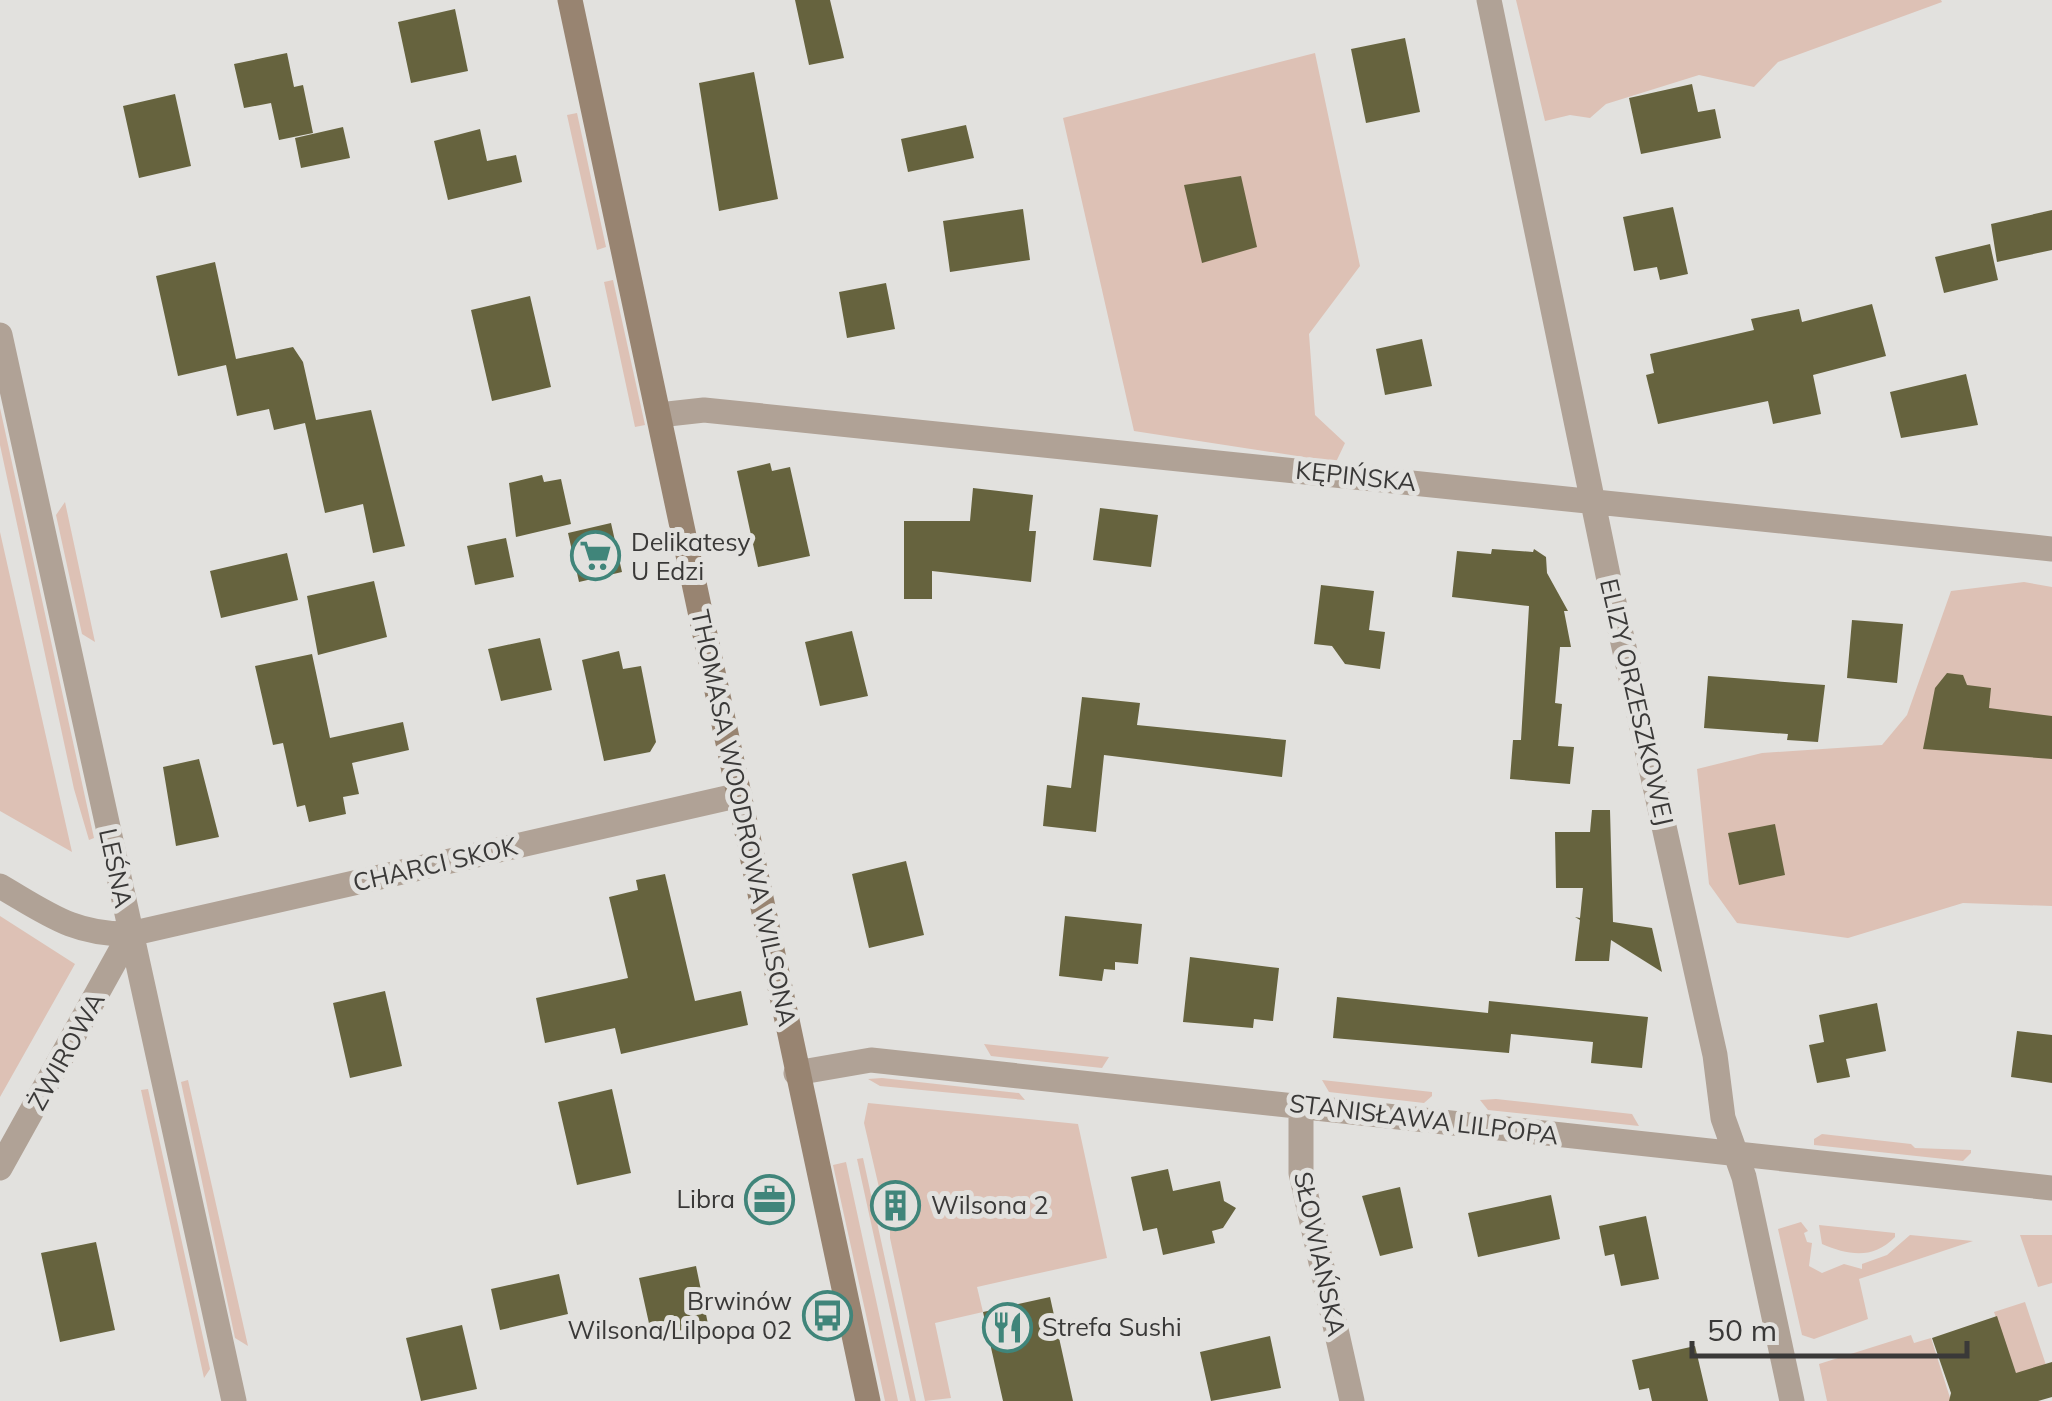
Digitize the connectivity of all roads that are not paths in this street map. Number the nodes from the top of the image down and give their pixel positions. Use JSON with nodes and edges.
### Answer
{"nodes":[{"id":1,"x":570,"y":0,"type":"edge"},
{"id":2,"x":1489,"y":0,"type":"edge"},
{"id":3,"x":0,"y":334,"type":"edge"},
{"id":4,"x":659,"y":415,"type":"junction"},
{"id":5,"x":1593,"y":501,"type":"junction"},
{"id":6,"x":2052,"y":550,"type":"edge"},
{"id":7,"x":740,"y":795,"type":"junction"},
{"id":8,"x":0,"y":886,"type":"edge"},
{"id":9,"x":130,"y":934,"type":"junction"},
{"id":10,"x":796,"y":1074,"type":"junction"},
{"id":11,"x":1300,"y":1105,"type":"junction"},
{"id":12,"x":1737,"y":1153,"type":"junction"},
{"id":13,"x":0,"y":1168,"type":"edge"},
{"id":14,"x":2052,"y":1188,"type":"edge"},
{"id":15,"x":234,"y":1401,"type":"edge"},
{"id":16,"x":868,"y":1401,"type":"edge"},
{"id":17,"x":1352,"y":1401,"type":"edge"},
{"id":18,"x":1792,"y":1401,"type":"edge"}],
"edges":[{"from":1,"to":4,"type":"street","name":"THOMASA WOODROWA WILSONA"},
{"from":2,"to":5,"type":"street","name":"ELIZY ORZESZKOWEJ"},
{"from":3,"to":9,"type":"street","name":"LEŚNA"},
{"from":4,"to":5,"type":"street","name":"KĘPIŃSKA"},
{"from":4,"to":7,"type":"street","name":"THOMASA WOODROWA WILSONA"},
{"from":5,"to":6,"type":"street","name":"KĘPIŃSKA"},
{"from":5,"to":12,"type":"street","name":"ELIZY ORZESZKOWEJ"},
{"from":7,"to":9,"type":"street","name":"CHARCI SKOK"},
{"from":7,"to":10,"type":"street","name":"THOMASA WOODROWA WILSONA"},
{"from":8,"to":9,"type":"street","name":"CHARCI SKOK"},
{"from":9,"to":13,"type":"street","name":"ŻWIROWA"},
{"from":9,"to":15,"type":"street","name":"LEŚNA"},
{"from":10,"to":11,"type":"street","name":"STANISŁAWA LILPOPA"},
{"from":10,"to":16,"type":"street","name":"THOMASA WOODROWA WILSONA"},
{"from":11,"to":12,"type":"street","name":"STANISŁAWA LILPOPA"},
{"from":11,"to":17,"type":"street","name":"SŁOWIAŃSKA"},
{"from":12,"to":14,"type":"street","name":"STANISŁAWA LILPOPA"},
{"from":12,"to":18,"type":"street","name":"ELIZY ORZESZKOWEJ"}]}
